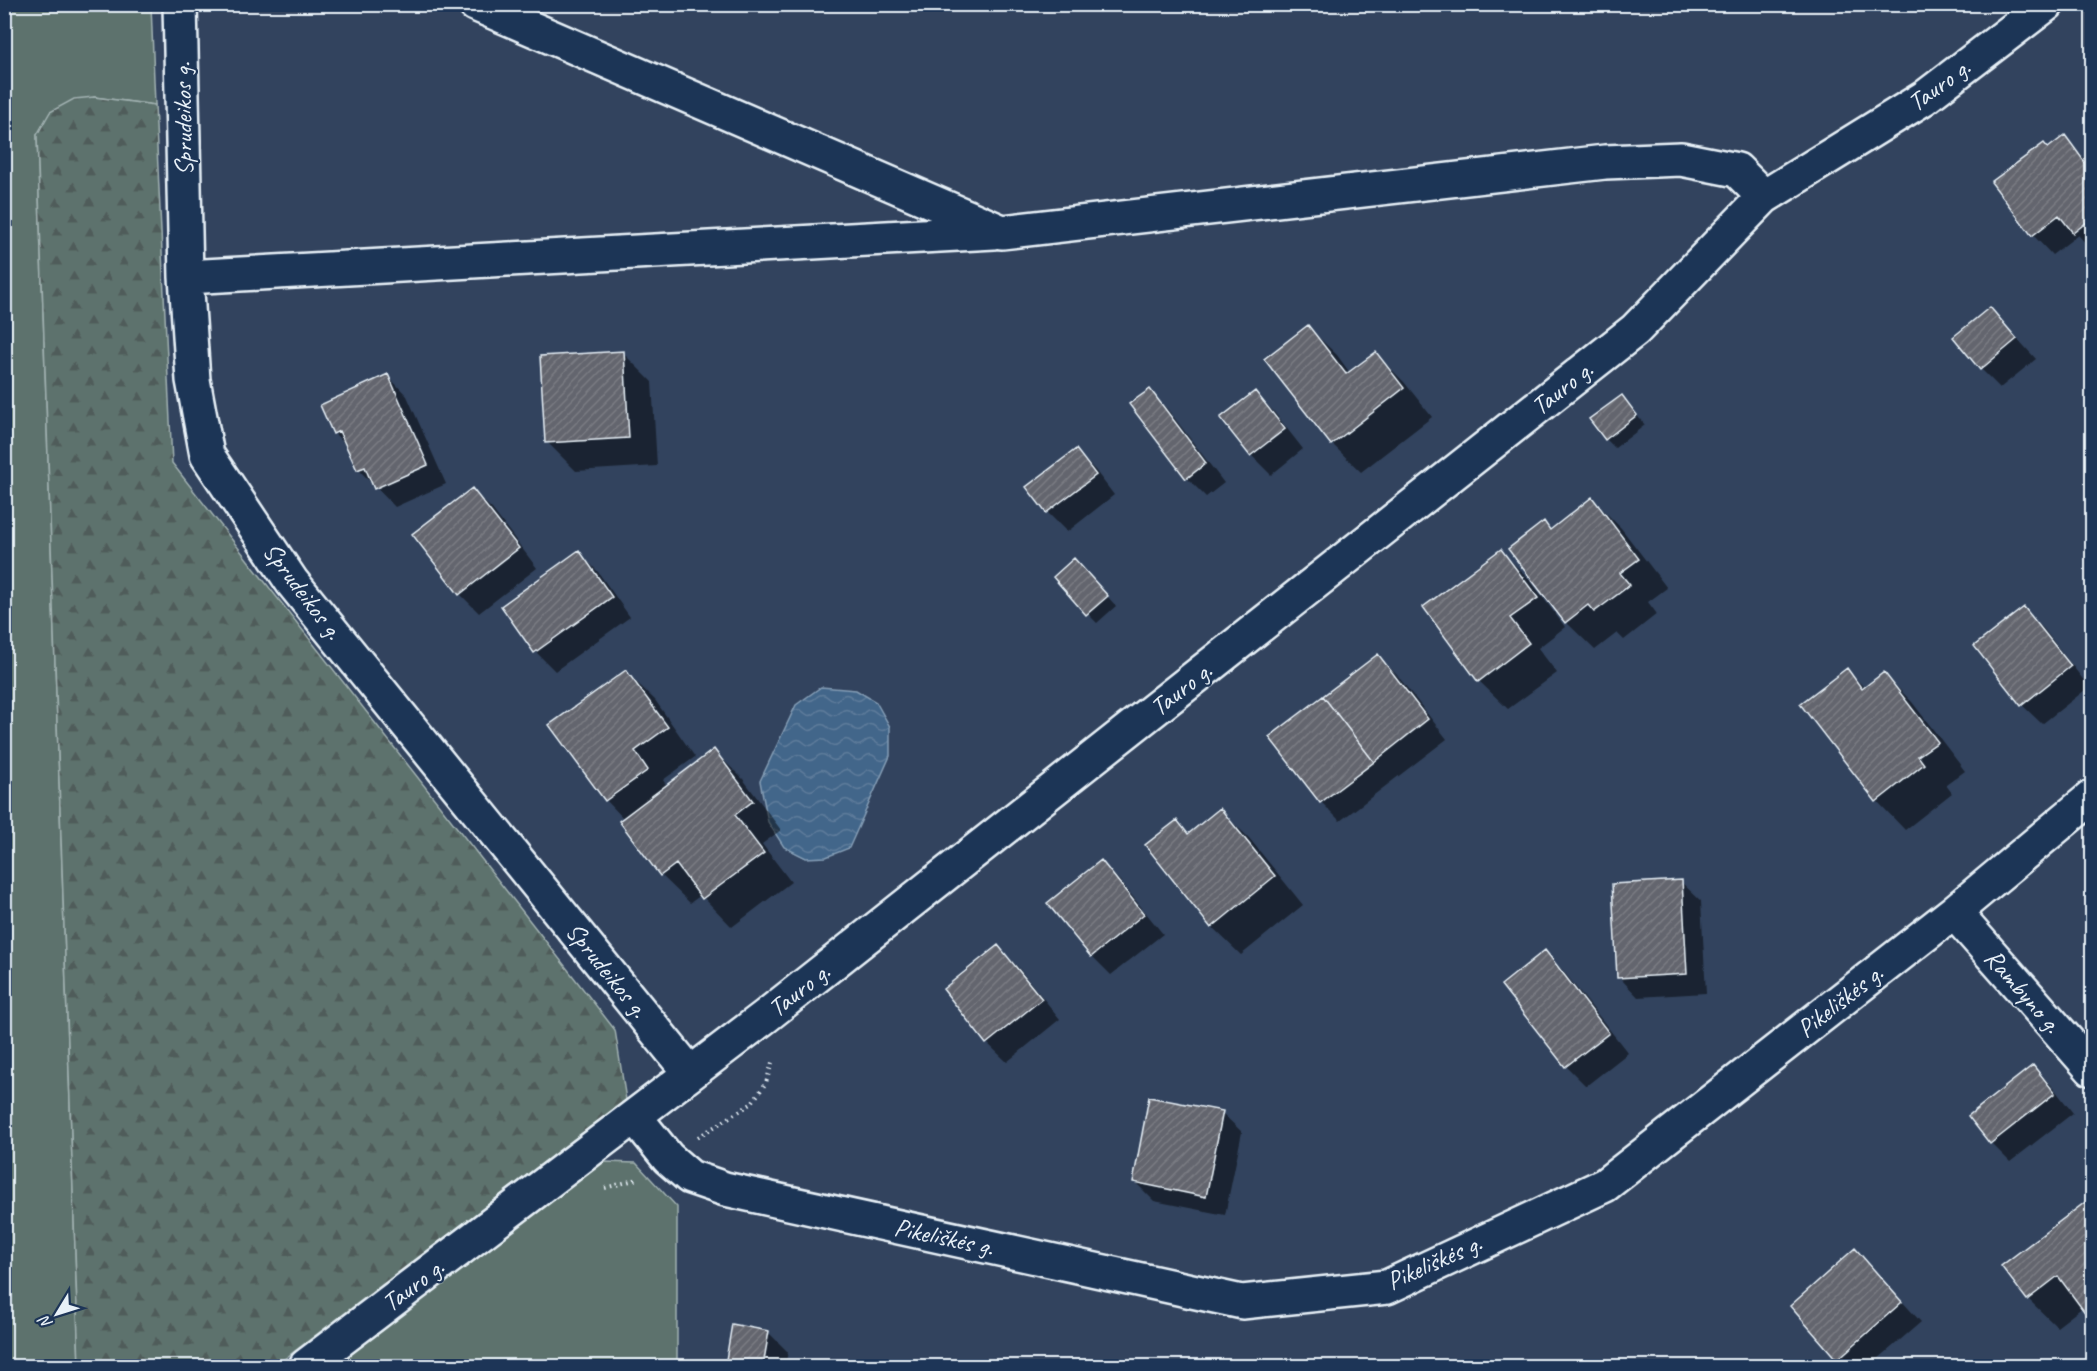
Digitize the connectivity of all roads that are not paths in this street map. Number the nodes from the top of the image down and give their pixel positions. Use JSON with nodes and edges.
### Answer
{"nodes":[{"id":1,"x":180,"y":4,"type":"edge"},
{"id":2,"x":475,"y":4,"type":"edge"},
{"id":3,"x":2047,"y":4,"type":"edge"},
{"id":4,"x":1764,"y":197,"type":"junction"},
{"id":5,"x":1002,"y":231,"type":"junction"},
{"id":6,"x":186,"y":277,"type":"junction"},
{"id":7,"x":2092,"y":797,"type":"edge"},
{"id":8,"x":1954,"y":912,"type":"junction"},
{"id":9,"x":2092,"y":1069,"type":"edge"},
{"id":10,"x":690,"y":1073,"type":"junction"},
{"id":11,"x":635,"y":1117,"type":"junction"},
{"id":12,"x":306,"y":1366,"type":"edge"}],
"edges":[{"from":1,"to":6,"type":"street","name":"Sprudeikos g."},
{"from":2,"to":5,"type":"street"},
{"from":3,"to":4,"type":"street","name":"Tauro g."},
{"from":4,"to":5,"type":"street"},
{"from":4,"to":10,"type":"street","name":"Tauro g."},
{"from":5,"to":6,"type":"street"},
{"from":6,"to":10,"type":"street","name":"Sprudeikos g."},
{"from":7,"to":8,"type":"street","name":"Pikeliškės g."},
{"from":8,"to":9,"type":"street","name":"Rambyno g."},
{"from":8,"to":11,"type":"street","name":"Pikeliškės g."},
{"from":10,"to":11,"type":"street","name":"Tauro g."},
{"from":11,"to":12,"type":"street","name":"Tauro g."}]}
